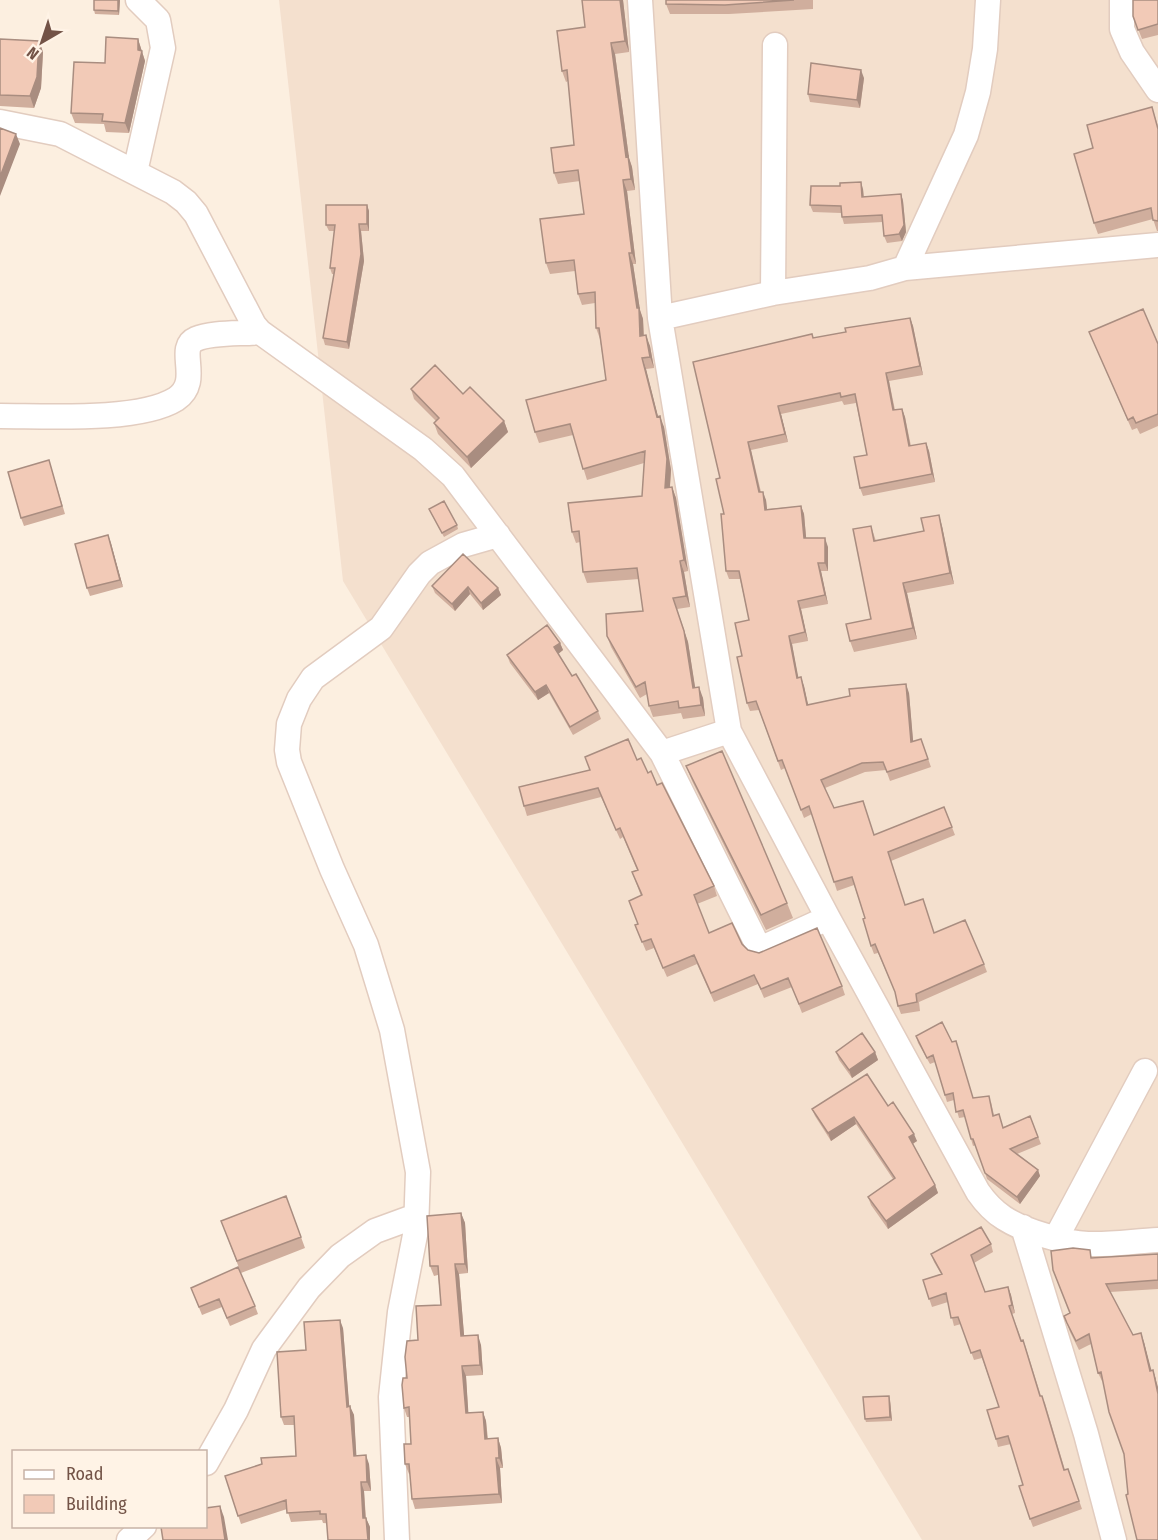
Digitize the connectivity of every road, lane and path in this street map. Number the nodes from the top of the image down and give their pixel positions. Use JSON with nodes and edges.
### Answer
{"nodes":[{"id":1,"x":138,"y":0,"type":"edge"},
{"id":2,"x":640,"y":0,"type":"edge"},
{"id":3,"x":988,"y":0,"type":"edge"},
{"id":4,"x":1122,"y":0,"type":"edge"},
{"id":5,"x":776,"y":45,"type":"dead end"},
{"id":6,"x":1158,"y":90,"type":"edge"},
{"id":7,"x":0,"y":122,"type":"edge"},
{"id":8,"x":135,"y":172,"type":"junction"},
{"id":9,"x":1158,"y":245,"type":"edge"},
{"id":10,"x":905,"y":268,"type":"junction"},
{"id":11,"x":773,"y":292,"type":"junction"},
{"id":12,"x":660,"y":318,"type":"junction"},
{"id":13,"x":260,"y":332,"type":"junction"},
{"id":14,"x":0,"y":416,"type":"edge"},
{"id":15,"x":498,"y":535,"type":"junction"},
{"id":16,"x":729,"y":731,"type":"junction"},
{"id":17,"x":662,"y":753,"type":"junction"},
{"id":18,"x":828,"y":918,"type":"junction"},
{"id":19,"x":1145,"y":1071,"type":"dead end"},
{"id":20,"x":417,"y":1216,"type":"junction"},
{"id":21,"x":1023,"y":1227,"type":"junction"},
{"id":22,"x":1056,"y":1238,"type":"junction"},
{"id":23,"x":1158,"y":1240,"type":"edge"},
{"id":24,"x":207,"y":1461,"type":"edge"},
{"id":25,"x":143,"y":1528,"type":"edge"},
{"id":26,"x":129,"y":1540,"type":"edge"},
{"id":27,"x":397,"y":1540,"type":"edge"},
{"id":28,"x":1114,"y":1540,"type":"edge"}],
"edges":[{"from":1,"to":8,"type":"street"},
{"from":2,"to":12,"type":"street"},
{"from":3,"to":10,"type":"street"},
{"from":4,"to":6,"type":"street"},
{"from":5,"to":11,"type":"street"},
{"from":7,"to":8,"type":"street"},
{"from":8,"to":13,"type":"street"},
{"from":9,"to":10,"type":"street"},
{"from":10,"to":11,"type":"street"},
{"from":11,"to":12,"type":"street"},
{"from":12,"to":16,"type":"street"},
{"from":13,"to":14,"type":"street"},
{"from":13,"to":15,"type":"street"},
{"from":15,"to":17,"type":"street"},
{"from":15,"to":20,"type":"street"},
{"from":16,"to":17,"type":"street"},
{"from":16,"to":18,"type":"street"},
{"from":17,"to":18,"type":"street"},
{"from":18,"to":21,"type":"street"},
{"from":19,"to":22,"type":"street"},
{"from":20,"to":24,"type":"street"},
{"from":20,"to":27,"type":"street"},
{"from":21,"to":22,"type":"street"},
{"from":21,"to":28,"type":"street"},
{"from":22,"to":23,"type":"street"},
{"from":25,"to":26,"type":"street"}]}
